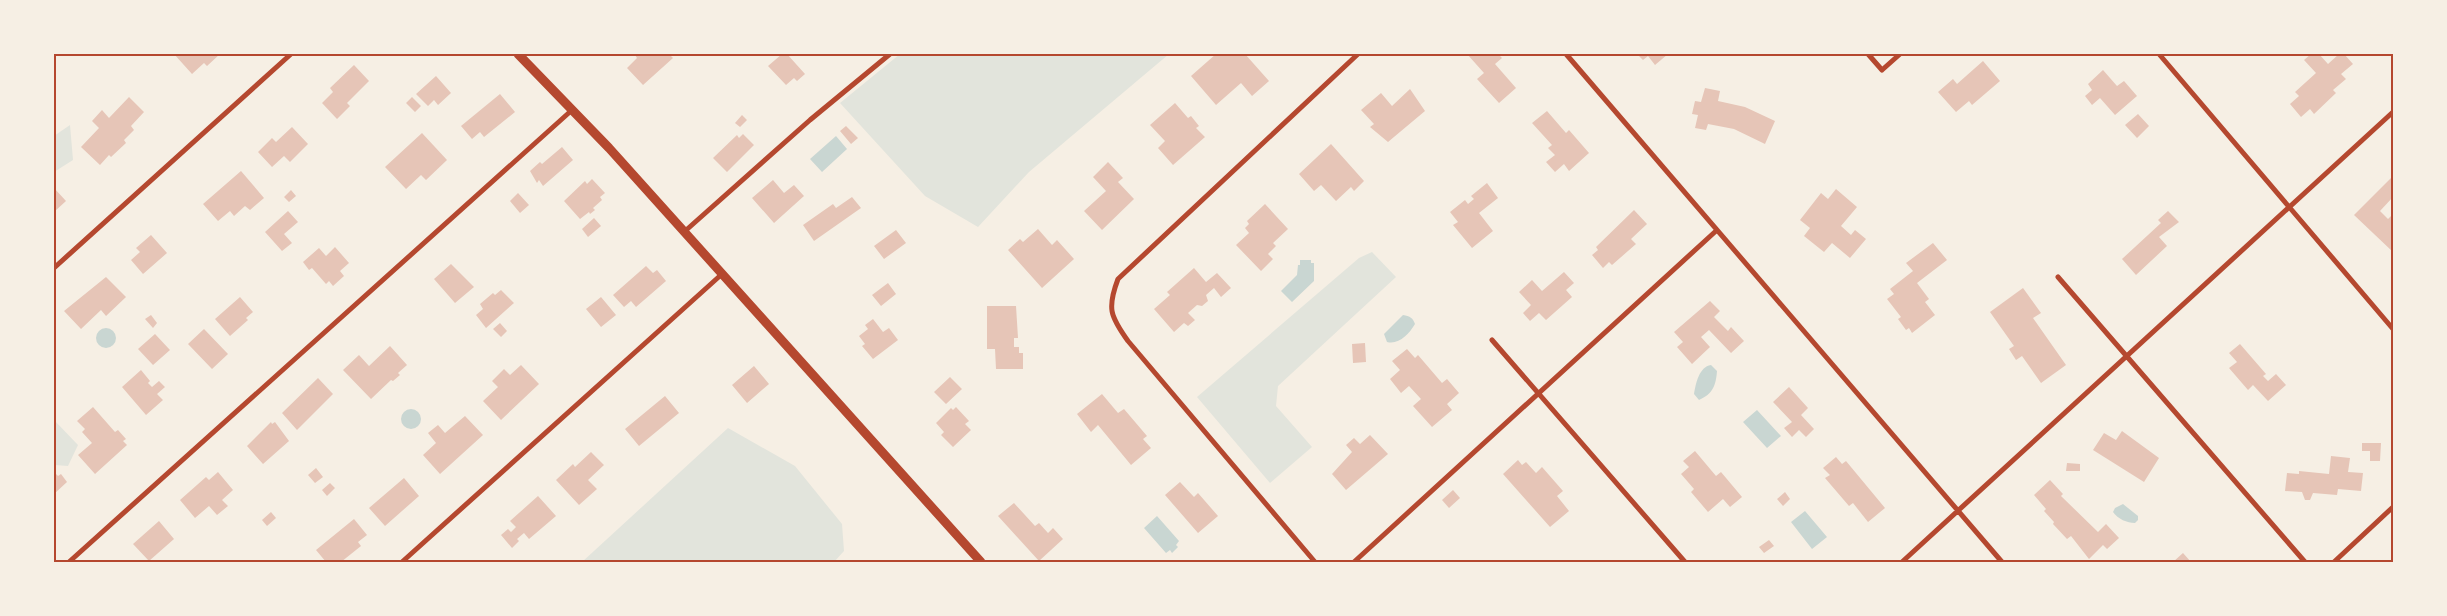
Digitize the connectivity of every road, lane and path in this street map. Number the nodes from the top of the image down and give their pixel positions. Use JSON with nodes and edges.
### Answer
{"nodes":[{"id":1,"x":291,"y":54,"type":"edge"},
{"id":2,"x":518,"y":54,"type":"edge"},
{"id":3,"x":890,"y":54,"type":"edge"},
{"id":4,"x":1358,"y":54,"type":"edge"},
{"id":5,"x":1566,"y":54,"type":"edge"},
{"id":6,"x":1868,"y":54,"type":"edge"},
{"id":7,"x":1900,"y":54,"type":"edge"},
{"id":8,"x":2159,"y":54,"type":"edge"},
{"id":9,"x":572,"y":110,"type":"junction"},
{"id":10,"x":2393,"y":112,"type":"edge"},
{"id":11,"x":2290,"y":206,"type":"junction"},
{"id":12,"x":1717,"y":230,"type":"junction"},
{"id":13,"x":684,"y":232,"type":"junction"},
{"id":14,"x":54,"y":268,"type":"edge"},
{"id":15,"x":722,"y":274,"type":"junction"},
{"id":16,"x":2058,"y":277,"type":"dead end"},
{"id":17,"x":2393,"y":328,"type":"edge"},
{"id":18,"x":1492,"y":340,"type":"dead end"},
{"id":19,"x":2128,"y":358,"type":"junction"},
{"id":20,"x":1538,"y":394,"type":"junction"},
{"id":21,"x":2393,"y":507,"type":"edge"},
{"id":22,"x":1958,"y":512,"type":"junction"},
{"id":23,"x":69,"y":562,"type":"edge"},
{"id":24,"x":402,"y":562,"type":"edge"},
{"id":25,"x":981,"y":562,"type":"edge"},
{"id":26,"x":1314,"y":562,"type":"edge"},
{"id":27,"x":1354,"y":562,"type":"edge"},
{"id":28,"x":1684,"y":562,"type":"edge"},
{"id":29,"x":1902,"y":562,"type":"edge"},
{"id":30,"x":2002,"y":562,"type":"edge"},
{"id":31,"x":2304,"y":562,"type":"edge"},
{"id":32,"x":2334,"y":562,"type":"edge"}],
"edges":[{"from":1,"to":14,"type":"street"},
{"from":2,"to":9,"type":"street"},
{"from":3,"to":13,"type":"street"},
{"from":4,"to":26,"type":"street"},
{"from":5,"to":12,"type":"street"},
{"from":6,"to":7,"type":"street"},
{"from":8,"to":11,"type":"street"},
{"from":9,"to":13,"type":"street"},
{"from":9,"to":23,"type":"street"},
{"from":10,"to":11,"type":"street"},
{"from":11,"to":17,"type":"street"},
{"from":11,"to":19,"type":"street"},
{"from":12,"to":20,"type":"street"},
{"from":12,"to":22,"type":"street"},
{"from":13,"to":15,"type":"street"},
{"from":15,"to":24,"type":"street"},
{"from":15,"to":25,"type":"street"},
{"from":16,"to":19,"type":"street"},
{"from":18,"to":20,"type":"street"},
{"from":19,"to":22,"type":"street"},
{"from":19,"to":31,"type":"street"},
{"from":20,"to":27,"type":"street"},
{"from":20,"to":28,"type":"street"},
{"from":21,"to":32,"type":"street"},
{"from":22,"to":29,"type":"street"},
{"from":22,"to":30,"type":"street"}]}
